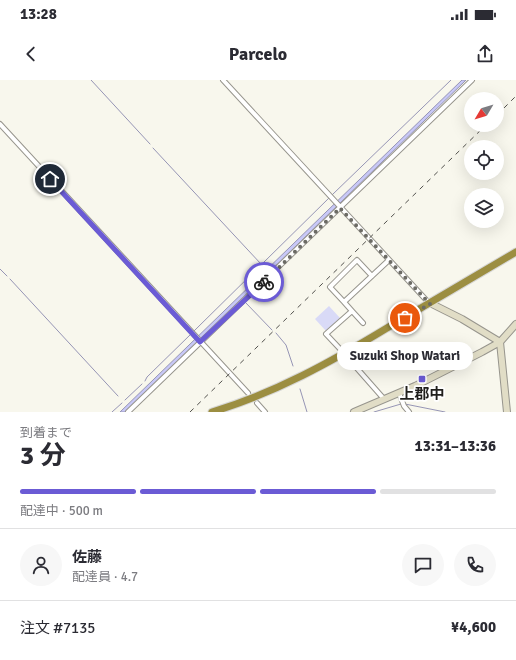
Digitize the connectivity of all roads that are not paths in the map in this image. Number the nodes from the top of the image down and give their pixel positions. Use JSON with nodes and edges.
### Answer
{"nodes":[{"id":1,"x":223,"y":80,"type":"edge"},
{"id":2,"x":472,"y":80,"type":"edge"},
{"id":3,"x":0,"y":124,"type":"edge"},
{"id":4,"x":340,"y":207,"type":"junction"},
{"id":5,"x":516,"y":252,"type":"edge"},
{"id":6,"x":389,"y":260,"type":"junction"},
{"id":7,"x":372,"y":276,"type":"junction"},
{"id":8,"x":344,"y":302,"type":"junction"},
{"id":9,"x":430,"y":304,"type":"junction"},
{"id":10,"x":352,"y":311,"type":"junction"},
{"id":11,"x":363,"y":323,"type":"dead end"},
{"id":12,"x":516,"y":324,"type":"edge"},
{"id":13,"x":198,"y":340,"type":"junction"},
{"id":14,"x":500,"y":342,"type":"junction"},
{"id":15,"x":342,"y":351,"type":"dead end"},
{"id":16,"x":347,"y":357,"type":"dead end"},
{"id":17,"x":248,"y":393,"type":"dead end"},
{"id":18,"x":399,"y":393,"type":"junction"},
{"id":19,"x":384,"y":399,"type":"junction"},
{"id":20,"x":257,"y":403,"type":"dead end"},
{"id":21,"x":128,"y":412,"type":"edge"},
{"id":22,"x":212,"y":412,"type":"edge"},
{"id":23,"x":265,"y":412,"type":"edge"},
{"id":24,"x":354,"y":412,"type":"edge"},
{"id":25,"x":409,"y":412,"type":"edge"},
{"id":26,"x":507,"y":412,"type":"edge"}],
"edges":[{"from":1,"to":4,"type":"street"},
{"from":2,"to":4,"type":"street"},
{"from":3,"to":13,"type":"street"},
{"from":4,"to":6,"type":"street"},
{"from":4,"to":13,"type":"street"},
{"from":5,"to":9,"type":"highway"},
{"from":6,"to":7,"type":"street"},
{"from":6,"to":9,"type":"street"},
{"from":7,"to":8,"type":"street"},
{"from":7,"to":8,"type":"street"},
{"from":8,"to":10,"type":"street"},
{"from":9,"to":14,"type":"street"},
{"from":9,"to":22,"type":"highway"},
{"from":10,"to":11,"type":"street"},
{"from":10,"to":15,"type":"street"},
{"from":12,"to":14,"type":"street"},
{"from":13,"to":17,"type":"street"},
{"from":13,"to":21,"type":"street"},
{"from":14,"to":18,"type":"street"},
{"from":14,"to":26,"type":"street"},
{"from":16,"to":19,"type":"street"},
{"from":18,"to":19,"type":"street"},
{"from":18,"to":25,"type":"street"},
{"from":19,"to":24,"type":"street"},
{"from":20,"to":23,"type":"street"}]}
